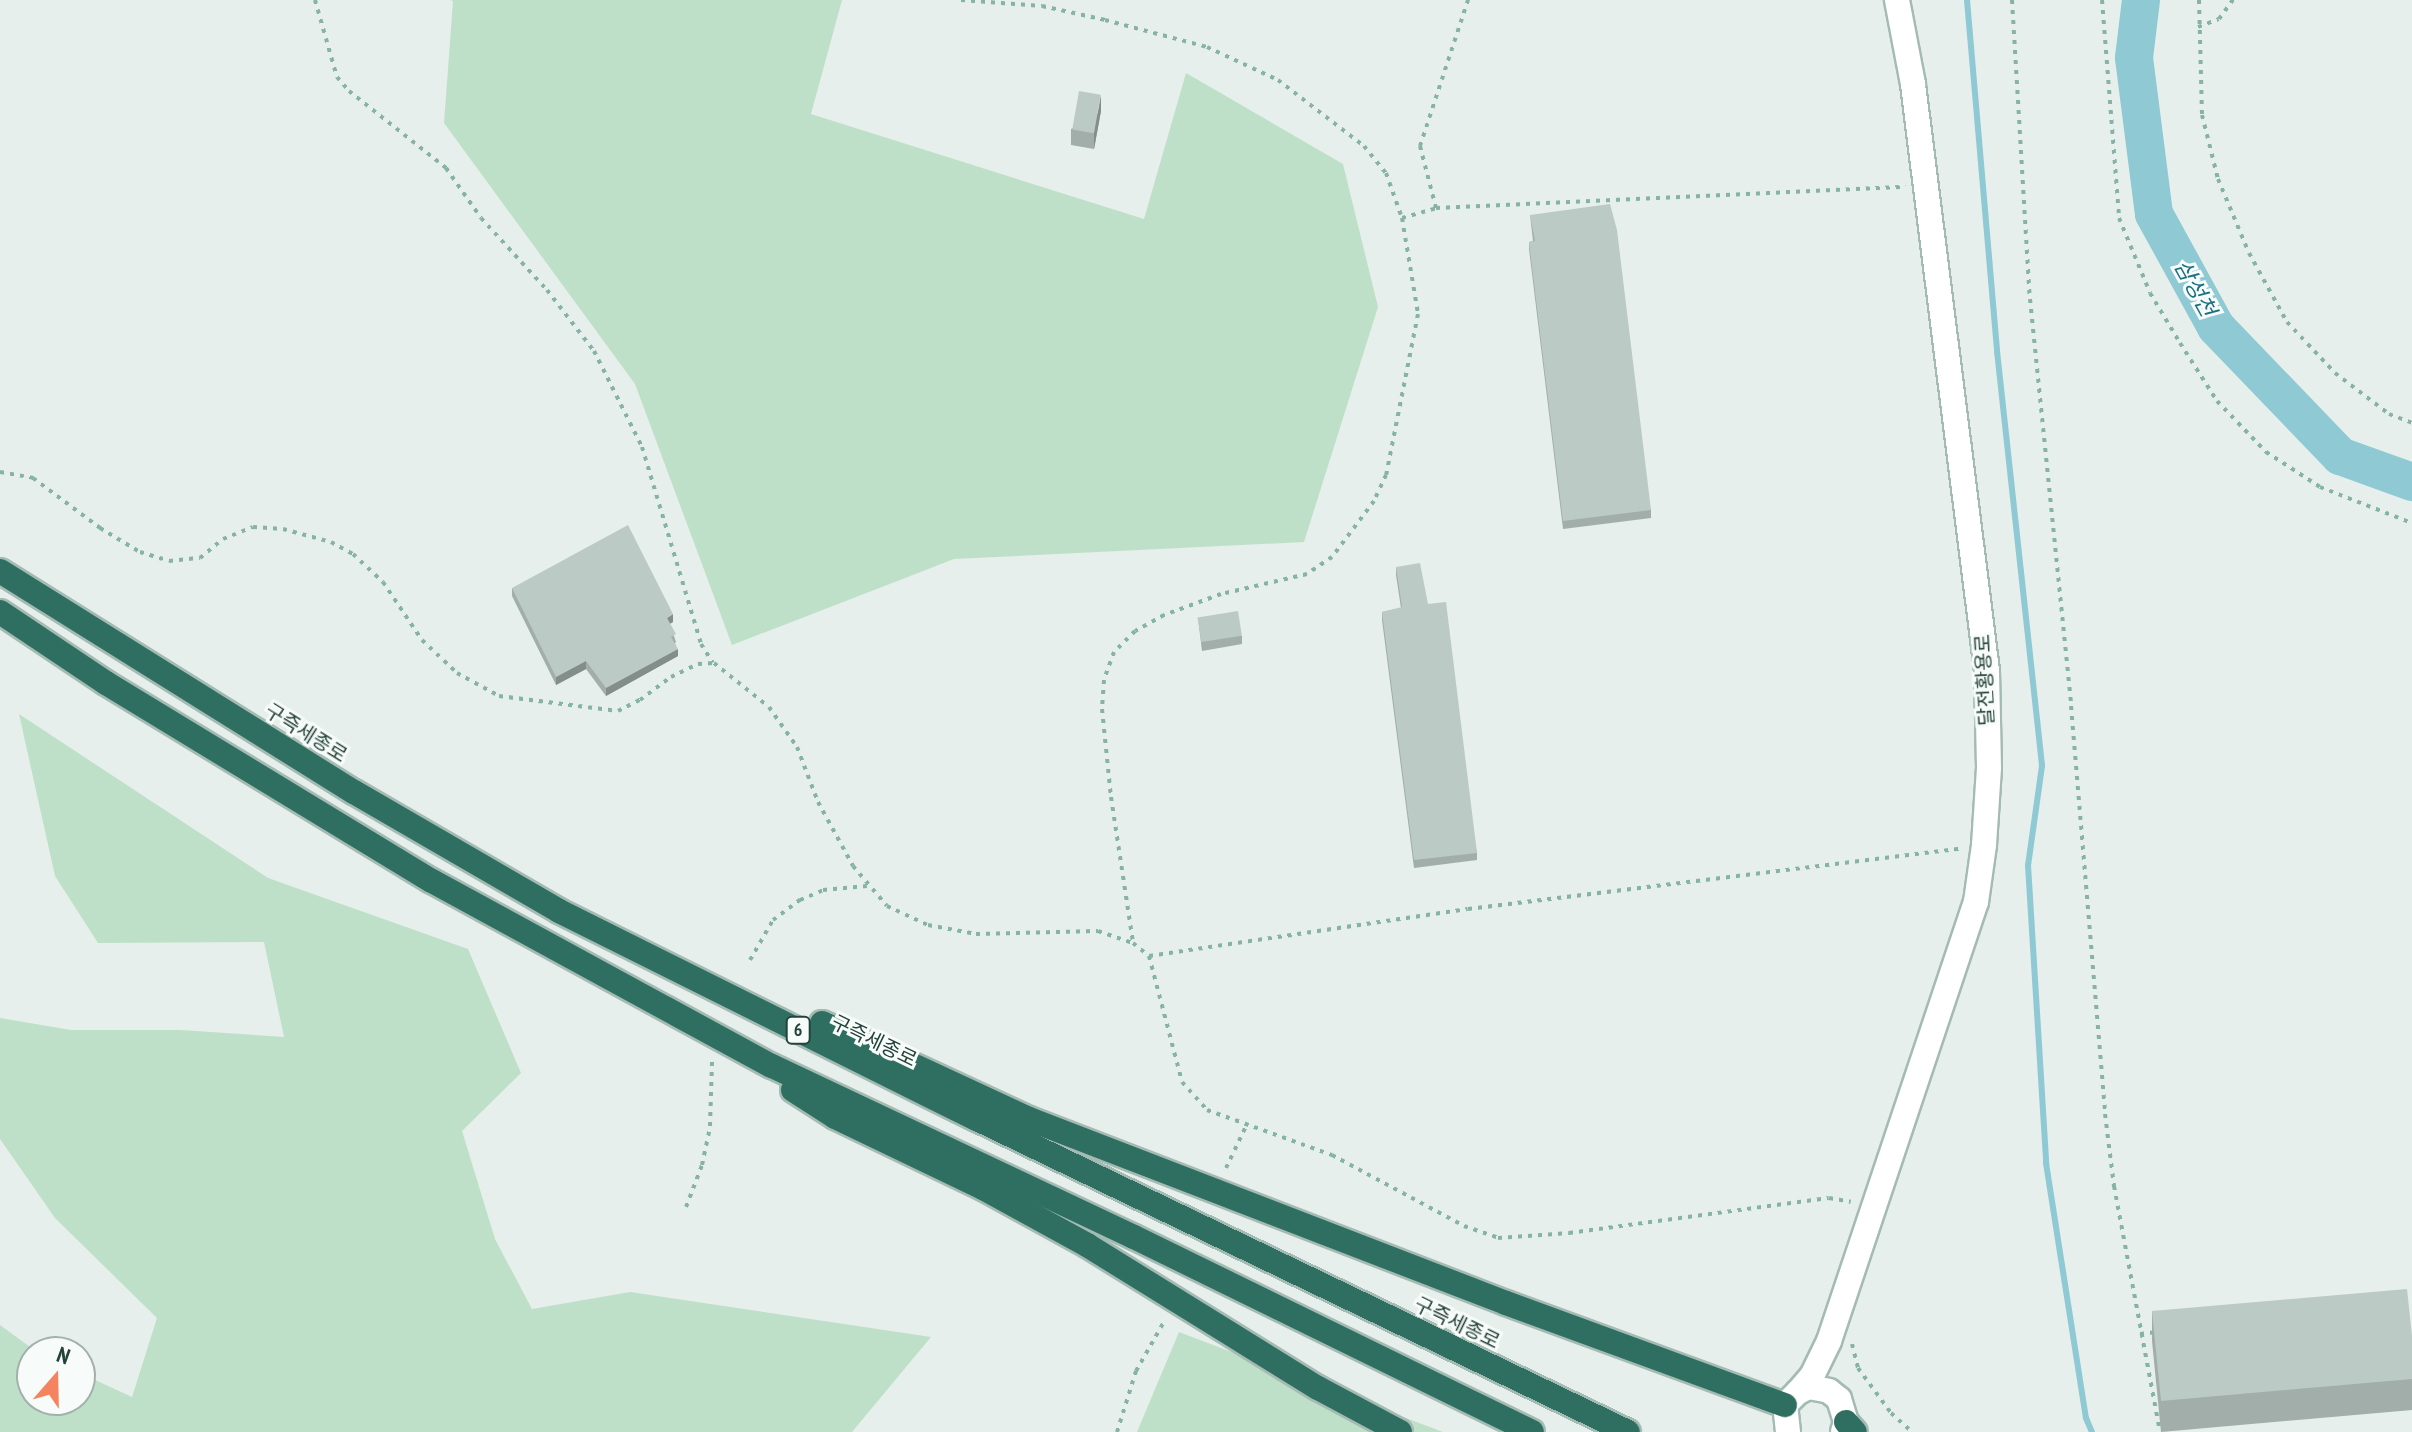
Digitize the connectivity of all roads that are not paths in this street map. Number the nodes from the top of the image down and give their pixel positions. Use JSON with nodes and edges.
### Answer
{"nodes":[{"id":1,"x":1897,"y":0,"type":"edge"},
{"id":2,"x":0,"y":571,"type":"edge"},
{"id":3,"x":0,"y":612,"type":"edge"},
{"id":4,"x":559,"y":911,"type":"junction"},
{"id":5,"x":665,"y":1008,"type":"junction"},
{"id":6,"x":1829,"y":1341,"type":"junction"},
{"id":7,"x":1791,"y":1399,"type":"junction"},
{"id":8,"x":1846,"y":1421,"type":"edge"},
{"id":9,"x":1400,"y":1432,"type":"edge"},
{"id":10,"x":1532,"y":1432,"type":"edge"},
{"id":11,"x":1628,"y":1432,"type":"edge"},
{"id":12,"x":1788,"y":1432,"type":"edge"}],
"edges":[{"from":1,"to":6,"type":"main road","name":"달전황용로"},
{"from":2,"to":4,"type":"highway","name":"구즉세종로","number":"6"},
{"from":3,"to":5,"type":"highway","number":"6"},
{"from":4,"to":7,"type":"highway"},
{"from":4,"to":11,"type":"highway","name":"구즉세종로","number":"6"},
{"from":5,"to":9,"type":"highway"},
{"from":5,"to":10,"type":"highway","number":"6"},
{"from":6,"to":7,"type":"main road"},
{"from":6,"to":8,"type":"main road"},
{"from":7,"to":8,"type":"main road"},
{"from":7,"to":12,"type":"main road"}]}
